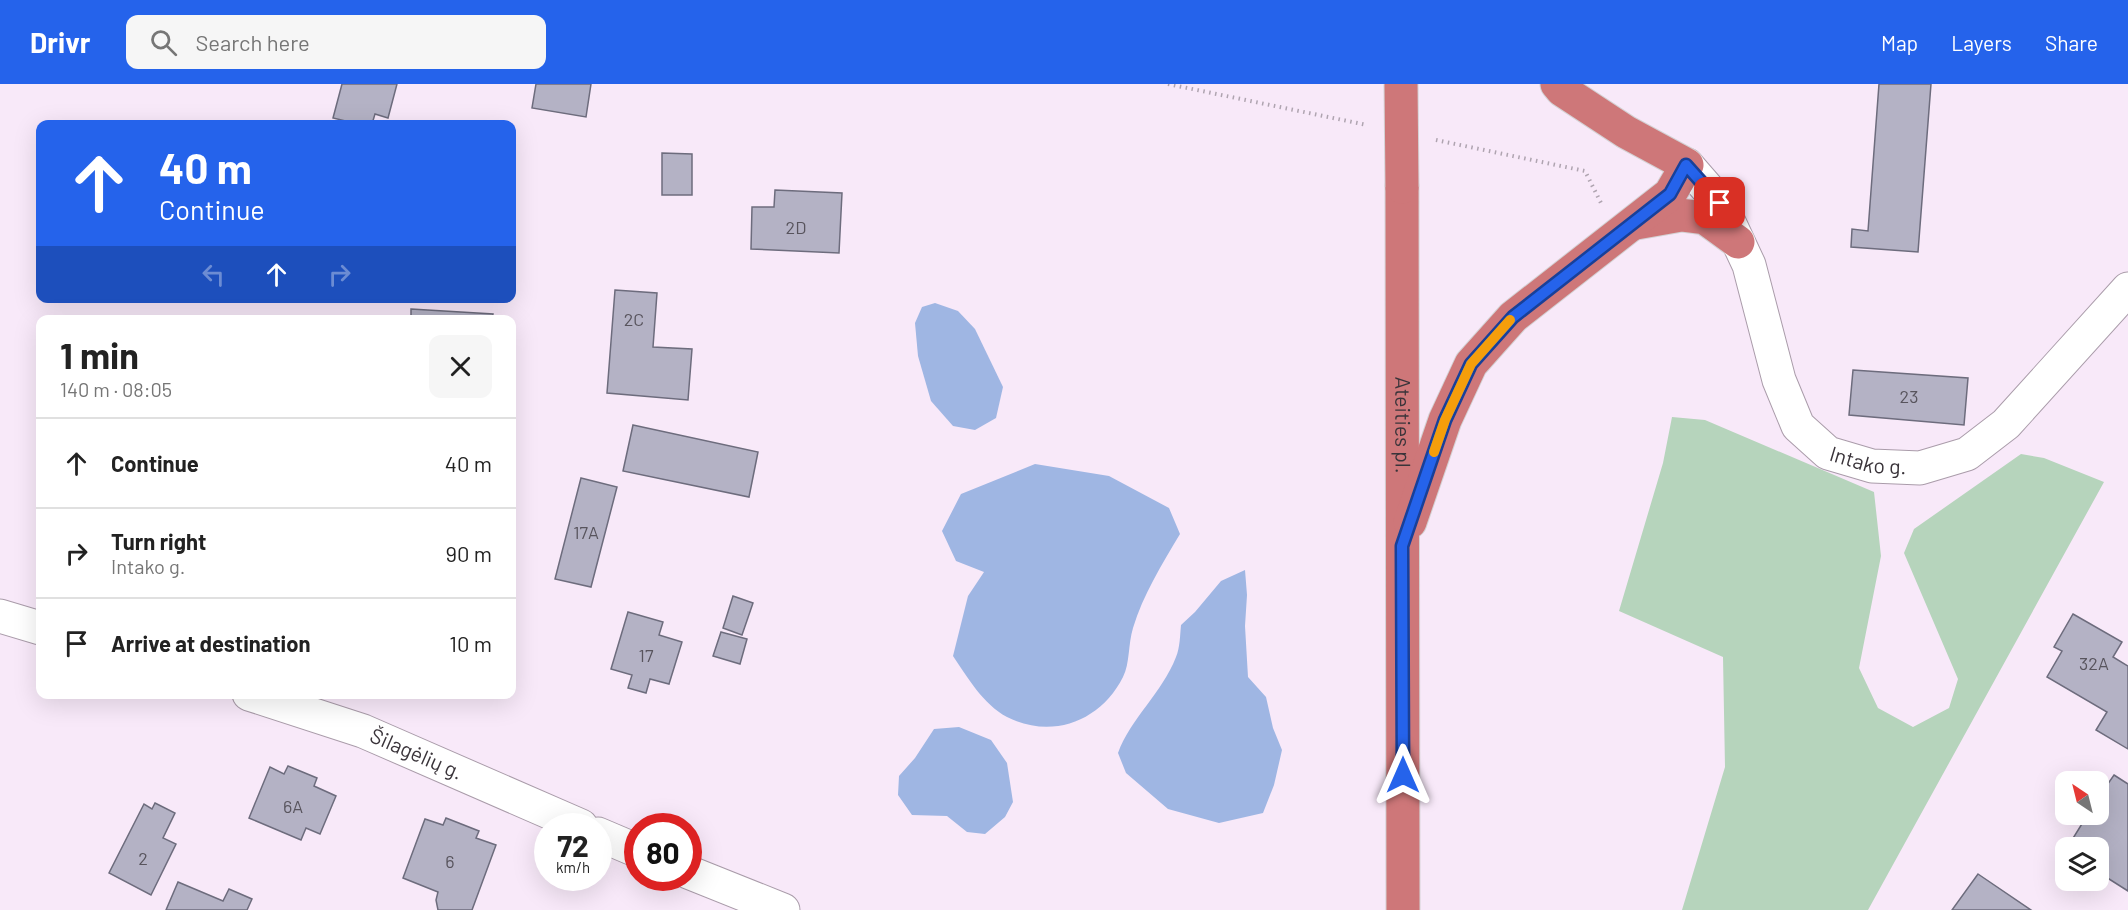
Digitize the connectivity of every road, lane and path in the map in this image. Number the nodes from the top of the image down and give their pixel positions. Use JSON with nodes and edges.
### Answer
{"nodes":[{"id":1,"x":1401,"y":84,"type":"edge"},
{"id":2,"x":1557,"y":84,"type":"edge"},
{"id":3,"x":1686,"y":165,"type":"junction"},
{"id":4,"x":1634,"y":223,"type":"junction"},
{"id":5,"x":1738,"y":242,"type":"junction"},
{"id":6,"x":2128,"y":289,"type":"edge"},
{"id":7,"x":1402,"y":546,"type":"junction"},
{"id":8,"x":0,"y":616,"type":"edge"},
{"id":9,"x":36,"y":627,"type":"edge"},
{"id":10,"x":264,"y":699,"type":"edge"},
{"id":11,"x":551,"y":813,"type":"edge"},
{"id":12,"x":702,"y":878,"type":"edge"},
{"id":13,"x":783,"y":910,"type":"edge"},
{"id":14,"x":1403,"y":910,"type":"edge"}],
"edges":[{"from":1,"to":7,"type":"highway","name":"Ateities pl.","bridge":true},
{"from":2,"to":3,"type":"highway"},
{"from":3,"to":4,"type":"highway"},
{"from":3,"to":5,"type":"street","name":"Intako g."},
{"from":4,"to":5,"type":"highway"},
{"from":4,"to":7,"type":"highway"},
{"from":5,"to":6,"type":"street","name":"Intako g."},
{"from":7,"to":14,"type":"highway","name":"Ateities pl."},
{"from":8,"to":9,"type":"street"},
{"from":10,"to":11,"type":"street","name":"Šilagėlių g."},
{"from":12,"to":13,"type":"street"}]}
